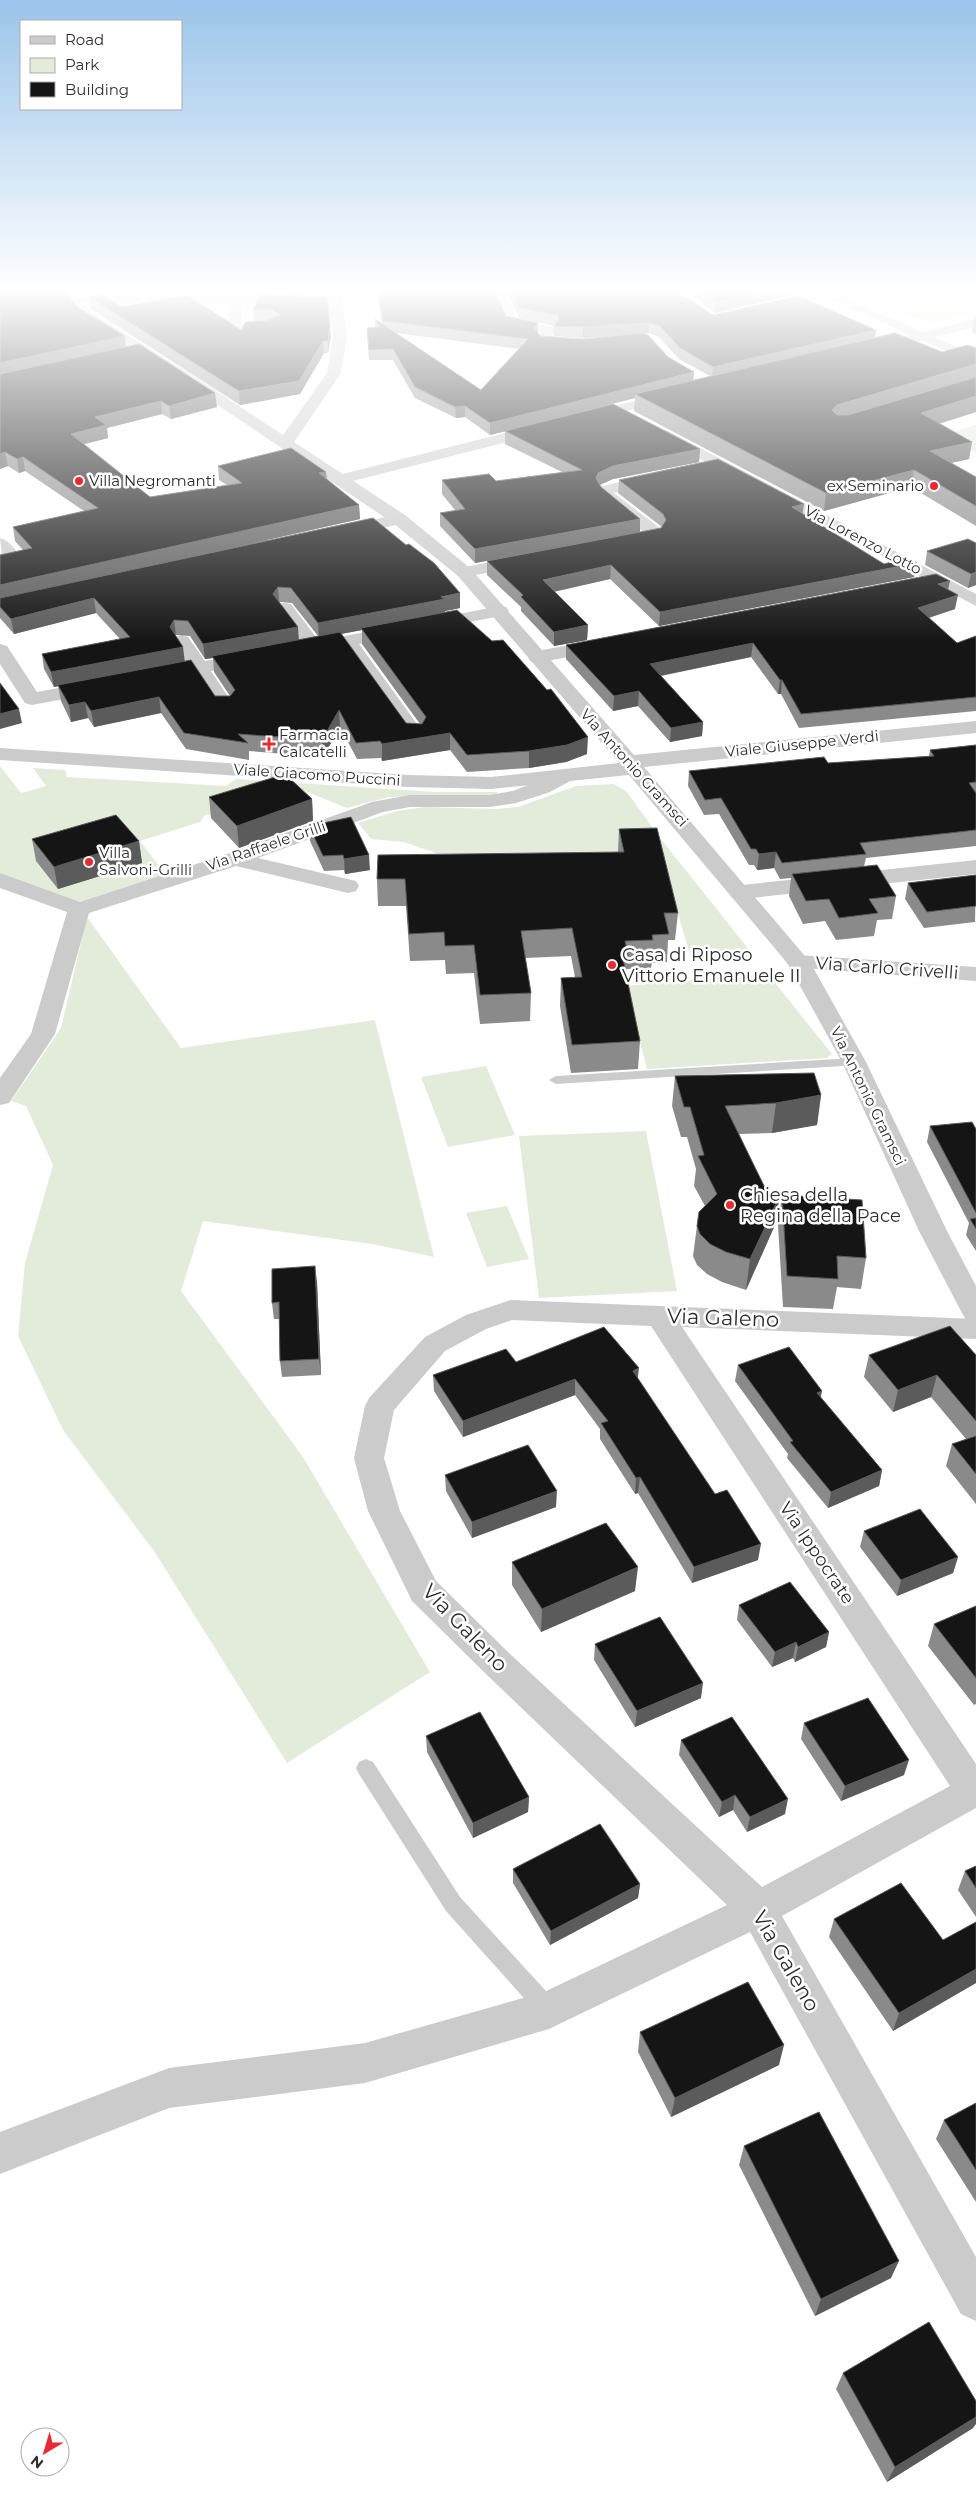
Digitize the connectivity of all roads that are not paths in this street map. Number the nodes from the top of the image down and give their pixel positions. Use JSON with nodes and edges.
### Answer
{"nodes":[{"id":1,"x":234,"y":409,"type":"edge"},
{"id":2,"x":309,"y":409,"type":"edge"},
{"id":3,"x":622,"y":409,"type":"edge"},
{"id":4,"x":617,"y":410,"type":"junction"},
{"id":5,"x":635,"y":419,"type":"edge"},
{"id":6,"x":652,"y":428,"type":"edge"},
{"id":7,"x":285,"y":443,"type":"junction"},
{"id":8,"x":722,"y":464,"type":"junction"},
{"id":9,"x":695,"y":470,"type":"edge"},
{"id":10,"x":668,"y":475,"type":"edge"},
{"id":11,"x":341,"y":479,"type":"junction"},
{"id":12,"x":399,"y":519,"type":"junction"},
{"id":13,"x":331,"y":534,"type":"edge"},
{"id":14,"x":0,"y":543,"type":"edge"},
{"id":15,"x":607,"y":545,"type":"edge"},
{"id":16,"x":540,"y":558,"type":"edge"},
{"id":17,"x":0,"y":562,"type":"edge"},
{"id":18,"x":464,"y":572,"type":"junction"},
{"id":19,"x":937,"y":580,"type":"junction"},
{"id":20,"x":908,"y":586,"type":"edge"},
{"id":21,"x":976,"y":601,"type":"edge"},
{"id":22,"x":285,"y":608,"type":"edge"},
{"id":23,"x":500,"y":611,"type":"junction"},
{"id":24,"x":348,"y":641,"type":"junction"},
{"id":25,"x":182,"y":642,"type":"edge"},
{"id":26,"x":615,"y":642,"type":"edge"},
{"id":27,"x":314,"y":647,"type":"junction"},
{"id":28,"x":0,"y":650,"type":"edge"},
{"id":29,"x":295,"y":650,"type":"edge"},
{"id":30,"x":267,"y":656,"type":"edge"},
{"id":31,"x":537,"y":657,"type":"junction"},
{"id":32,"x":201,"y":668,"type":"junction"},
{"id":33,"x":144,"y":678,"type":"edge"},
{"id":34,"x":116,"y":683,"type":"edge"},
{"id":35,"x":225,"y":707,"type":"edge"},
{"id":36,"x":976,"y":727,"type":"edge"},
{"id":37,"x":416,"y":735,"type":"edge"},
{"id":38,"x":976,"y":740,"type":"edge"},
{"id":39,"x":0,"y":754,"type":"edge"},
{"id":40,"x":634,"y":768,"type":"junction"},
{"id":41,"x":565,"y":776,"type":"junction"},
{"id":42,"x":234,"y":859,"type":"junction"},
{"id":43,"x":976,"y":867,"type":"edge"},
{"id":44,"x":0,"y":880,"type":"edge"},
{"id":45,"x":348,"y":886,"type":"dead end"},
{"id":46,"x":742,"y":892,"type":"junction"},
{"id":47,"x":79,"y":909,"type":"junction"},
{"id":48,"x":798,"y":962,"type":"junction"},
{"id":49,"x":976,"y":974,"type":"edge"},
{"id":50,"x":854,"y":1062,"type":"junction"},
{"id":51,"x":556,"y":1080,"type":"dead end"},
{"id":52,"x":0,"y":1097,"type":"edge"},
{"id":53,"x":976,"y":1313,"type":"edge"},
{"id":54,"x":659,"y":1316,"type":"junction"},
{"id":55,"x":976,"y":1329,"type":"edge"},
{"id":56,"x":366,"y":1768,"type":"dead end"},
{"id":57,"x":975,"y":1790,"type":"edge"},
{"id":58,"x":758,"y":1909,"type":"junction"},
{"id":59,"x":549,"y":2010,"type":"junction"},
{"id":60,"x":0,"y":2153,"type":"edge"},
{"id":61,"x":976,"y":2299,"type":"edge"}],
"edges":[{"from":1,"to":7,"type":"street","name":"Via Antonio Gramsci"},
{"from":2,"to":7,"type":"street"},
{"from":3,"to":4,"type":"street"},
{"from":4,"to":5,"type":"street"},
{"from":4,"to":11,"type":"street"},
{"from":6,"to":8,"type":"street","name":"Via Lorenzo Lotto"},
{"from":7,"to":11,"type":"street","name":"Via Antonio Gramsci"},
{"from":8,"to":9,"type":"street"},
{"from":8,"to":19,"type":"street","name":"Via Lorenzo Lotto"},
{"from":10,"to":15,"type":"street"},
{"from":11,"to":12,"type":"street","name":"Via Antonio Gramsci"},
{"from":12,"to":13,"type":"street"},
{"from":12,"to":18,"type":"street","name":"Via Antonio Gramsci"},
{"from":14,"to":17,"type":"street"},
{"from":16,"to":18,"type":"street"},
{"from":18,"to":23,"type":"street","name":"Via Antonio Gramsci"},
{"from":19,"to":20,"type":"street"},
{"from":19,"to":21,"type":"street","name":"Via Lorenzo Lotto"},
{"from":22,"to":27,"type":"street"},
{"from":23,"to":24,"type":"street"},
{"from":23,"to":31,"type":"street","name":"Via Antonio Gramsci"},
{"from":24,"to":27,"type":"street"},
{"from":24,"to":37,"type":"street"},
{"from":25,"to":32,"type":"street"},
{"from":26,"to":31,"type":"street"},
{"from":27,"to":29,"type":"street"},
{"from":28,"to":34,"type":"street"},
{"from":30,"to":32,"type":"street"},
{"from":31,"to":40,"type":"street","name":"Via Antonio Gramsci"},
{"from":32,"to":33,"type":"street"},
{"from":32,"to":35,"type":"street"},
{"from":36,"to":40,"type":"street","name":"Viale Giuseppe Verdi"},
{"from":38,"to":40,"type":"street","name":"Viale Giuseppe Verdi"},
{"from":39,"to":41,"type":"street","name":"Viale Giacomo Puccini"},
{"from":40,"to":41,"type":"street","name":"Viale Giacomo Puccini"},
{"from":40,"to":46,"type":"street","name":"Via Antonio Gramsci"},
{"from":41,"to":42,"type":"street","name":"Via Raffaele Grilli"},
{"from":42,"to":45,"type":"street"},
{"from":42,"to":47,"type":"street","name":"Via Raffaele Grilli"},
{"from":43,"to":46,"type":"street"},
{"from":44,"to":47,"type":"street"},
{"from":46,"to":48,"type":"street","name":"Via Antonio Gramsci"},
{"from":47,"to":52,"type":"street"},
{"from":48,"to":49,"type":"street","name":"Via Carlo Crivelli"},
{"from":48,"to":50,"type":"street","name":"Via Antonio Gramsci"},
{"from":50,"to":51,"type":"lane"},
{"from":50,"to":53,"type":"street","name":"Via Antonio Gramsci"},
{"from":54,"to":55,"type":"street","name":"Via Galeno"},
{"from":54,"to":57,"type":"street","name":"Via Ippocrate"},
{"from":54,"to":58,"type":"street","name":"Via Galeno"},
{"from":56,"to":59,"type":"lane"},
{"from":57,"to":58,"type":"street"},
{"from":58,"to":59,"type":"street"},
{"from":58,"to":61,"type":"street","name":"Via Galeno"},
{"from":59,"to":60,"type":"street"}]}
